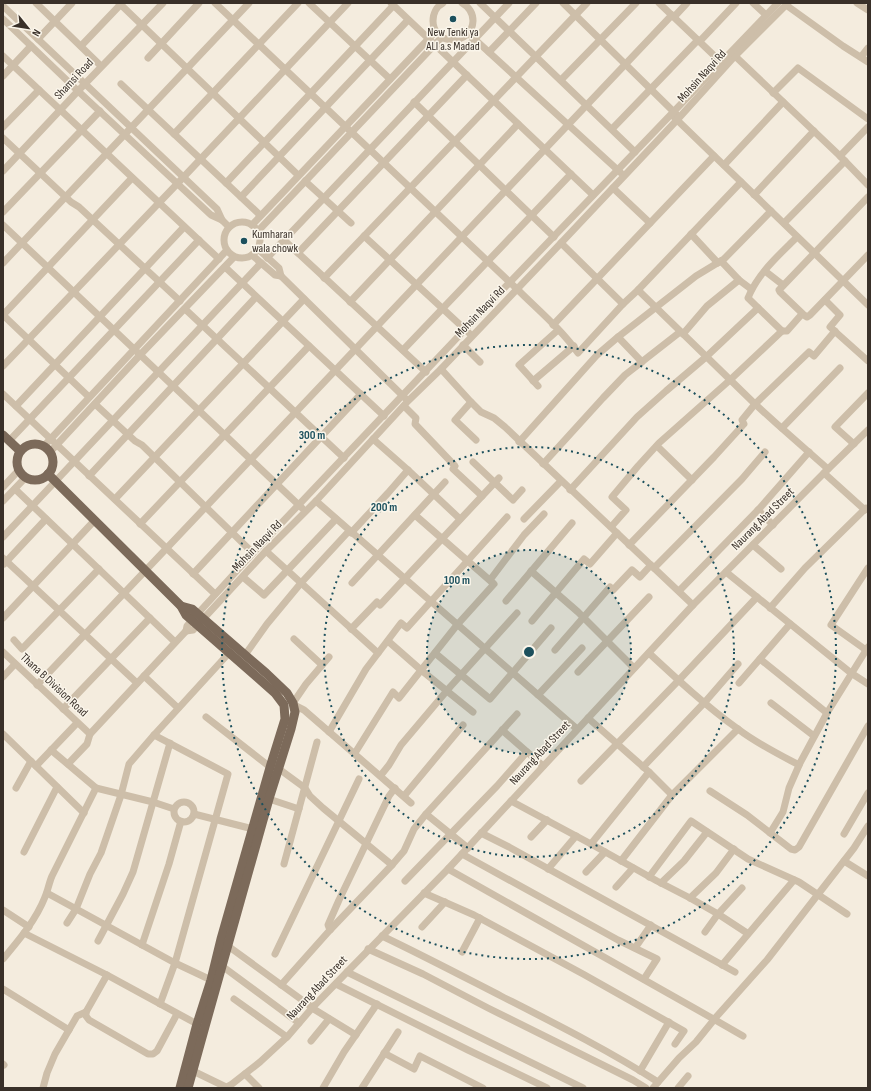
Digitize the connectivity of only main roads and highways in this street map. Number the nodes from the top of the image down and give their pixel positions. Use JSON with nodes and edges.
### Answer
{"nodes":[{"id":1,"x":6,"y":438,"type":"edge"},
{"id":2,"x":20,"y":451,"type":"junction"},
{"id":3,"x":48,"y":474,"type":"junction"},
{"id":4,"x":198,"y":619,"type":"junction"},
{"id":5,"x":273,"y":767,"type":"junction"},
{"id":6,"x":265,"y":798,"type":"junction"},
{"id":7,"x":180,"y":1088,"type":"edge"},
{"id":8,"x":188,"y":1088,"type":"edge"}],
"edges":[{"from":1,"to":2,"type":"main road"},
{"from":2,"to":3,"type":"main road"},
{"from":2,"to":3,"type":"main road"},
{"from":3,"to":4,"type":"main road"},
{"from":4,"to":5,"type":"main road"},
{"from":4,"to":5,"type":"main road"},
{"from":5,"to":6,"type":"main road"},
{"from":6,"to":7,"type":"main road"},
{"from":6,"to":8,"type":"main road"}]}
